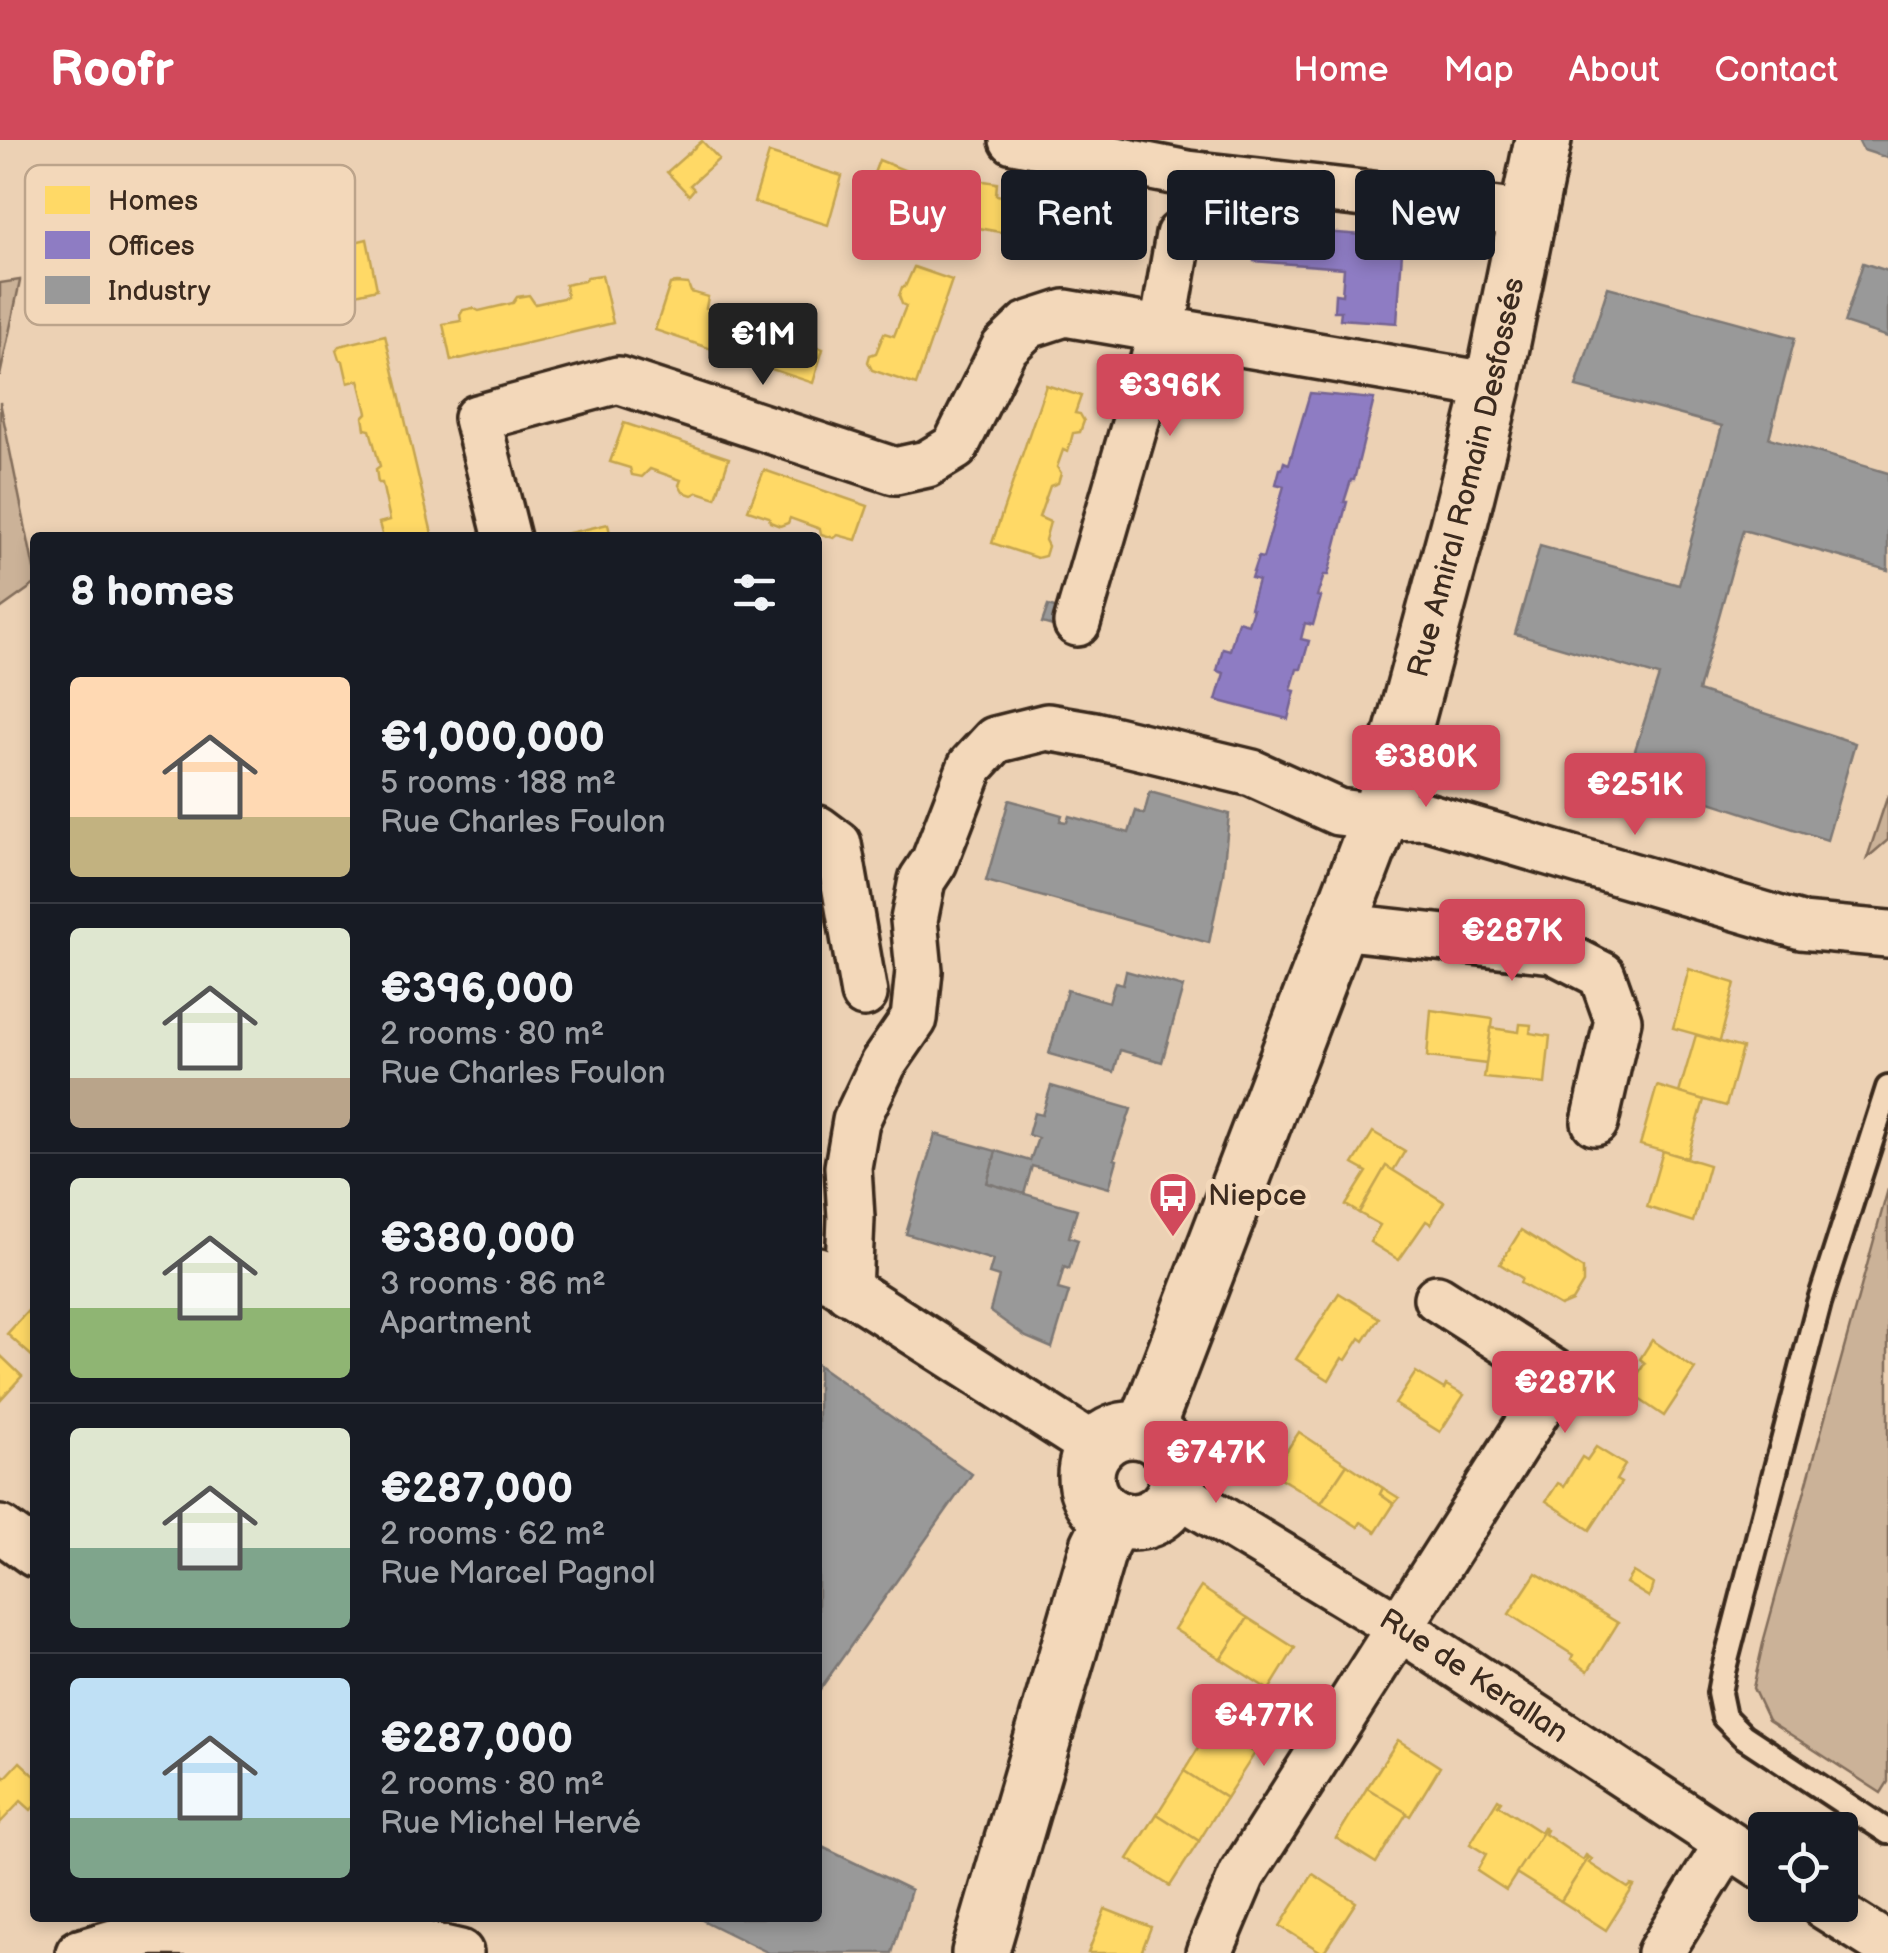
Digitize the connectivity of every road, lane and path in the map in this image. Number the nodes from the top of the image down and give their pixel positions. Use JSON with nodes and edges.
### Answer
{"nodes":[{"id":1,"x":1013,"y":140,"type":"edge"},
{"id":2,"x":1543,"y":140,"type":"edge"},
{"id":3,"x":1528,"y":215,"type":"junction"},
{"id":4,"x":1175,"y":260,"type":"edge"},
{"id":5,"x":1164,"y":328,"type":"junction"},
{"id":6,"x":1493,"y":386,"type":"junction"},
{"id":7,"x":506,"y":532,"type":"edge"},
{"id":8,"x":1078,"y":623,"type":"dead end"},
{"id":9,"x":1380,"y":818,"type":"junction"},
{"id":10,"x":822,"y":832,"type":"edge"},
{"id":11,"x":1338,"y":926,"type":"junction"},
{"id":12,"x":1888,"y":934,"type":"edge"},
{"id":13,"x":864,"y":994,"type":"dead end"},
{"id":14,"x":1888,"y":1088,"type":"edge"},
{"id":15,"x":1594,"y":1122,"type":"dead end"},
{"id":16,"x":833,"y":1280,"type":"edge"},
{"id":17,"x":1437,"y":1298,"type":"dead end"},
{"id":18,"x":1120,"y":1439,"type":"junction"},
{"id":19,"x":1176,"y":1492,"type":"junction"},
{"id":20,"x":1112,"y":1518,"type":"junction"},
{"id":21,"x":0,"y":1529,"type":"edge"},
{"id":22,"x":30,"y":1550,"type":"edge"},
{"id":23,"x":1399,"y":1627,"type":"junction"},
{"id":24,"x":1888,"y":1832,"type":"edge"},
{"id":25,"x":1727,"y":1844,"type":"junction"},
{"id":26,"x":1748,"y":1857,"type":"edge"},
{"id":27,"x":1850,"y":1922,"type":"edge"},
{"id":28,"x":378,"y":1926,"type":"edge"},
{"id":29,"x":1888,"y":1946,"type":"edge"},
{"id":30,"x":79,"y":1953,"type":"edge"},
{"id":31,"x":460,"y":1953,"type":"edge"},
{"id":32,"x":980,"y":1953,"type":"edge"},
{"id":33,"x":1209,"y":1953,"type":"edge"},
{"id":34,"x":1660,"y":1953,"type":"edge"}],
"edges":[{"from":1,"to":3,"type":"street"},
{"from":2,"to":3,"type":"main road","name":"Rue Amiral Romain Desfossés"},
{"from":3,"to":6,"type":"main road","name":"Rue Amiral Romain Desfossés"},
{"from":4,"to":5,"type":"street"},
{"from":5,"to":6,"type":"street"},
{"from":5,"to":7,"type":"street"},
{"from":5,"to":8,"type":"street"},
{"from":6,"to":9,"type":"main road","name":"Rue Amiral Romain Desfossés"},
{"from":9,"to":11,"type":"main road","name":"Rue Amiral Romain Desfossés"},
{"from":9,"to":12,"type":"street"},
{"from":9,"to":16,"type":"street"},
{"from":10,"to":13,"type":"street"},
{"from":11,"to":15,"type":"street"},
{"from":11,"to":18,"type":"main road","name":"Rue Amiral Romain Desfossés"},
{"from":14,"to":24,"type":"lane"},
{"from":16,"to":18,"type":"street"},
{"from":17,"to":23,"type":"street"},
{"from":18,"to":19,"type":"main road"},
{"from":18,"to":20,"type":"main road","name":"Rue Amiral Romain Desfossés"},
{"from":19,"to":20,"type":"main road"},
{"from":19,"to":23,"type":"street","name":"Rue de Kerallan"},
{"from":20,"to":32,"type":"main road"},
{"from":21,"to":22,"type":"street"},
{"from":23,"to":25,"type":"street","name":"Rue de Kerallan"},
{"from":23,"to":33,"type":"street"},
{"from":25,"to":26,"type":"street","name":"Rue de Kerallan"},
{"from":25,"to":34,"type":"street"},
{"from":27,"to":29,"type":"street"},
{"from":28,"to":30,"type":"street"},
{"from":28,"to":31,"type":"street"}]}
